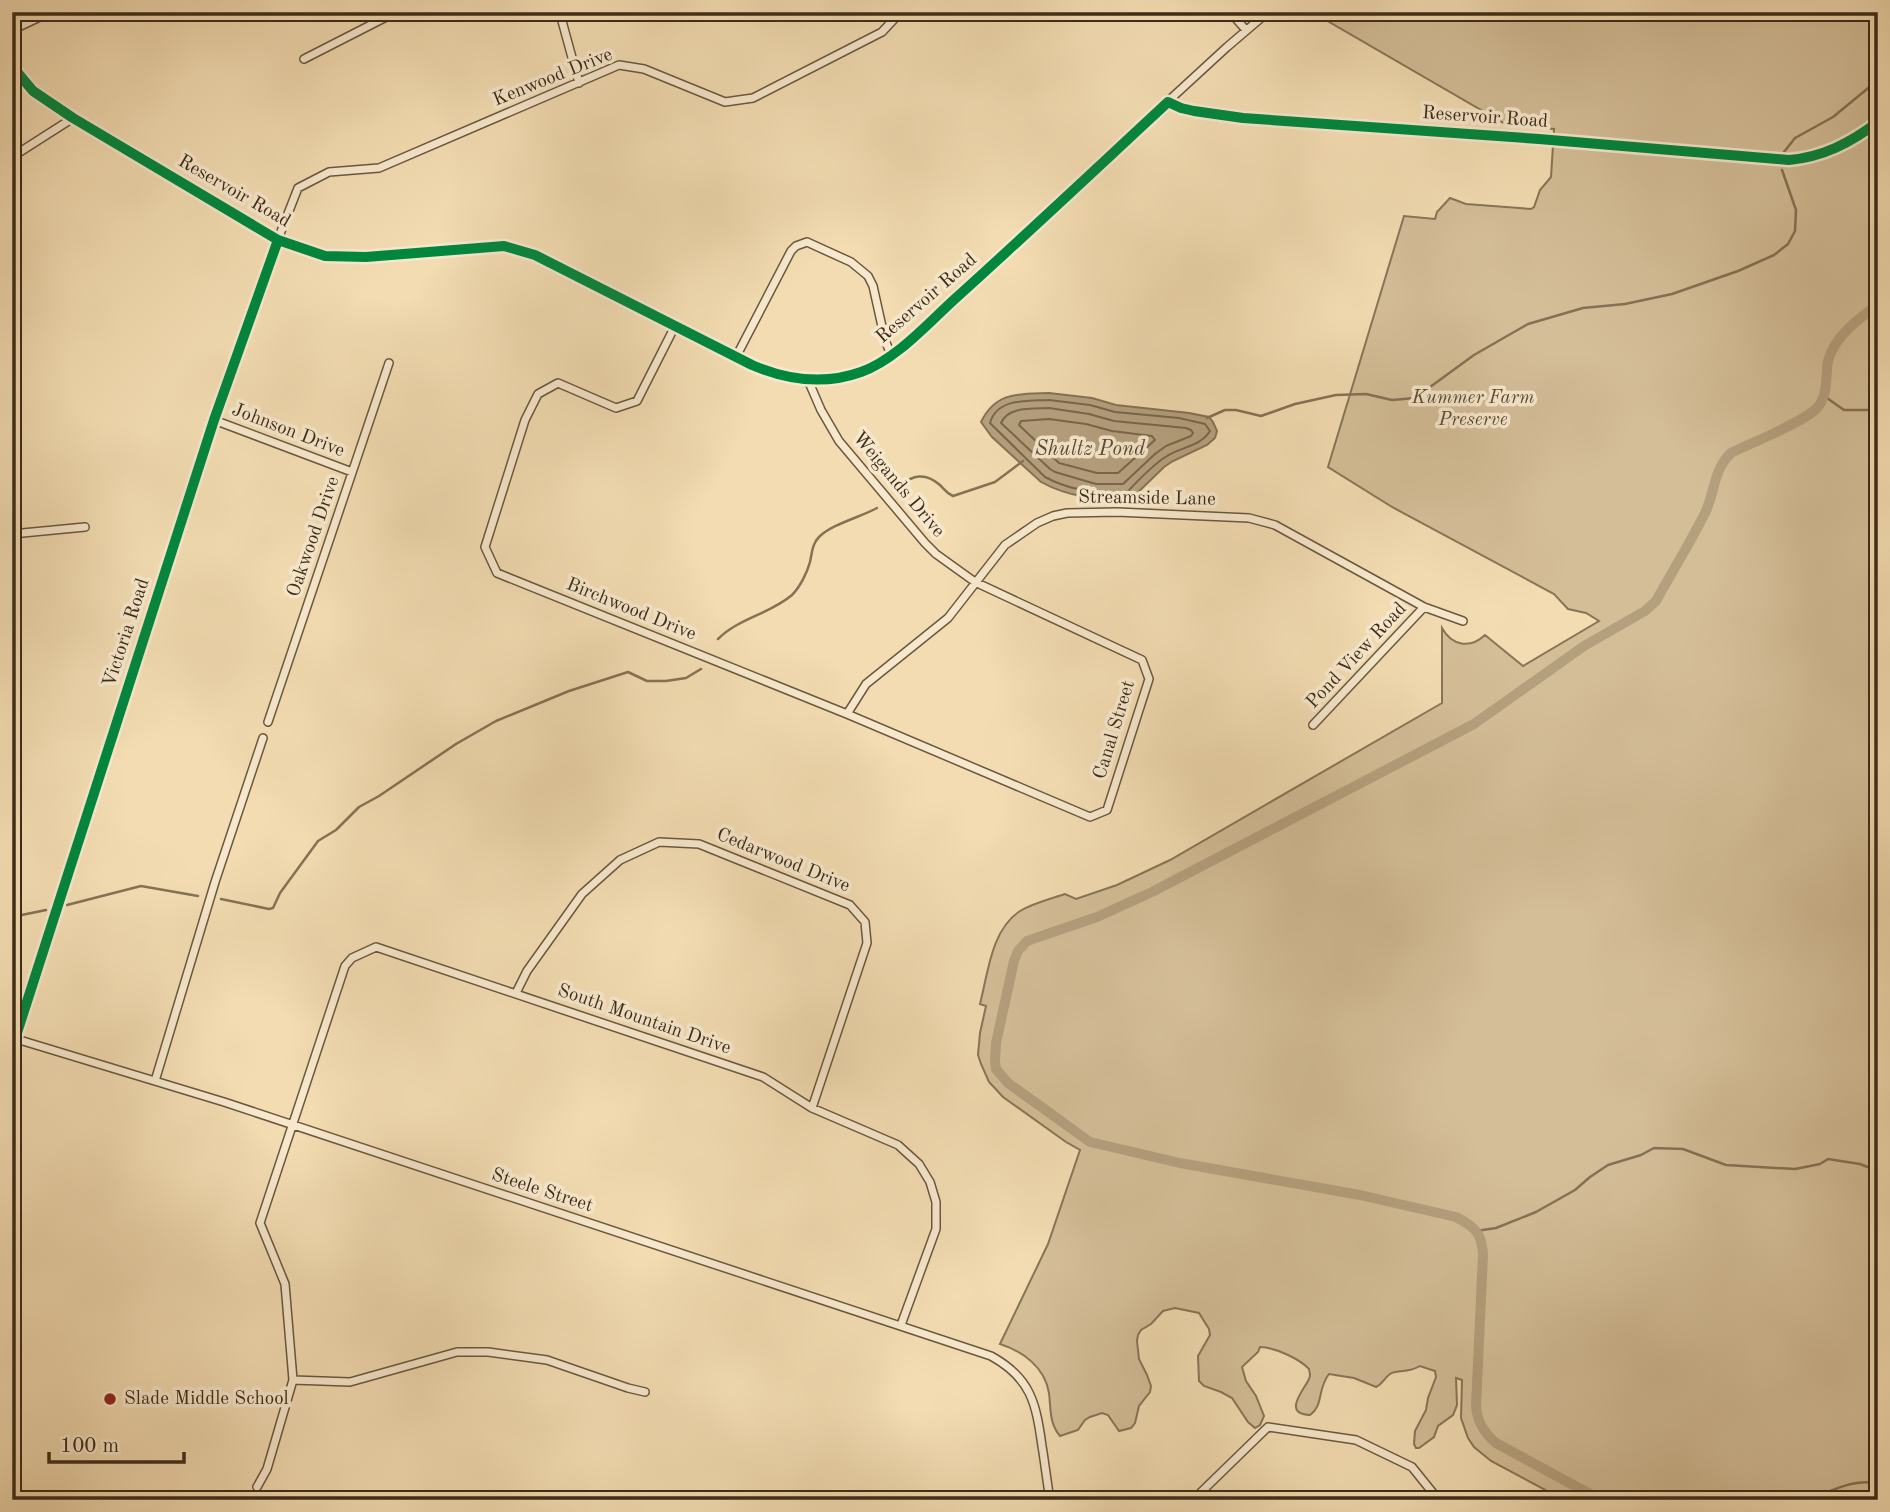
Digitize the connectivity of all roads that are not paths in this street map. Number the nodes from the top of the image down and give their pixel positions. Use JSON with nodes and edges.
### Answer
{"nodes":[{"id":1,"x":48,"y":12,"type":"edge"},
{"id":2,"x":396,"y":12,"type":"edge"},
{"id":3,"x":564,"y":12,"type":"edge"},
{"id":4,"x":898,"y":12,"type":"edge"},
{"id":5,"x":1230,"y":12,"type":"edge"},
{"id":6,"x":1268,"y":12,"type":"edge"},
{"id":7,"x":12,"y":29,"type":"edge"},
{"id":8,"x":1246,"y":30,"type":"junction"},
{"id":9,"x":304,"y":59,"type":"dead end"},
{"id":10,"x":12,"y":66,"type":"edge"},
{"id":11,"x":579,"y":83,"type":"junction"},
{"id":12,"x":1168,"y":102,"type":"junction"},
{"id":13,"x":73,"y":118,"type":"junction"},
{"id":14,"x":1878,"y":122,"type":"edge"},
{"id":15,"x":12,"y":157,"type":"edge"},
{"id":16,"x":278,"y":240,"type":"junction"},
{"id":17,"x":676,"y":326,"type":"junction"},
{"id":18,"x":891,"y":355,"type":"junction"},
{"id":19,"x":736,"y":357,"type":"junction"},
{"id":20,"x":389,"y":363,"type":"dead end"},
{"id":21,"x":808,"y":380,"type":"junction"},
{"id":22,"x":214,"y":420,"type":"junction"},
{"id":23,"x":352,"y":472,"type":"junction"},
{"id":24,"x":85,"y":527,"type":"dead end"},
{"id":25,"x":13,"y":536,"type":"edge"},
{"id":26,"x":975,"y":582,"type":"junction"},
{"id":27,"x":1424,"y":607,"type":"junction"},
{"id":28,"x":1463,"y":621,"type":"dead end"},
{"id":29,"x":1142,"y":660,"type":"joint"},
{"id":30,"x":847,"y":714,"type":"junction"},
{"id":31,"x":268,"y":722,"type":"dead end"},
{"id":32,"x":1313,"y":726,"type":"dead end"},
{"id":33,"x":263,"y":738,"type":"dead end"},
{"id":34,"x":1107,"y":810,"type":"joint"},
{"id":35,"x":516,"y":993,"type":"junction"},
{"id":36,"x":14,"y":1038,"type":"edge"},
{"id":37,"x":155,"y":1082,"type":"junction"},
{"id":38,"x":812,"y":1108,"type":"junction"},
{"id":39,"x":293,"y":1125,"type":"junction"},
{"id":40,"x":901,"y":1325,"type":"junction"},
{"id":41,"x":293,"y":1380,"type":"junction"},
{"id":42,"x":645,"y":1392,"type":"dead end"},
{"id":43,"x":257,"y":1487,"type":"dead end"},
{"id":44,"x":1050,"y":1500,"type":"edge"},
{"id":45,"x":1193,"y":1500,"type":"edge"},
{"id":46,"x":1436,"y":1500,"type":"edge"}],
"edges":[{"from":1,"to":7,"type":"street"},
{"from":2,"to":9,"type":"street"},
{"from":3,"to":11,"type":"street"},
{"from":4,"to":11,"type":"street","name":"Kenwood Drive"},
{"from":5,"to":8,"type":"street"},
{"from":6,"to":8,"type":"street"},
{"from":8,"to":12,"type":"street"},
{"from":10,"to":13,"type":"street","name":"Reservoir Road"},
{"from":11,"to":16,"type":"street","name":"Kenwood Drive"},
{"from":12,"to":14,"type":"street","name":"Reservoir Road"},
{"from":12,"to":18,"type":"street","name":"Reservoir Road"},
{"from":13,"to":15,"type":"street"},
{"from":13,"to":16,"type":"street","name":"Reservoir Road"},
{"from":16,"to":17,"type":"street","name":"Reservoir Road"},
{"from":16,"to":22,"type":"street","name":"Victoria Road"},
{"from":17,"to":19,"type":"street","name":"Reservoir Road"},
{"from":17,"to":30,"type":"street","name":"Birchwood Drive"},
{"from":18,"to":19,"type":"street"},
{"from":18,"to":21,"type":"street","name":"Reservoir Road"},
{"from":19,"to":21,"type":"street","name":"Reservoir Road"},
{"from":20,"to":23,"type":"street","name":"Oakwood Drive"},
{"from":21,"to":26,"type":"street","name":"Weigands Drive"},
{"from":22,"to":23,"type":"street","name":"Johnson Drive"},
{"from":22,"to":36,"type":"street","name":"Victoria Road"},
{"from":23,"to":31,"type":"street","name":"Oakwood Drive"},
{"from":24,"to":25,"type":"street"},
{"from":26,"to":27,"type":"street","name":"Streamside Lane"},
{"from":26,"to":29,"type":"street","name":"Weigands Drive"},
{"from":26,"to":30,"type":"street","name":"Streamside Lane"},
{"from":27,"to":28,"type":"street","name":"Streamside Lane"},
{"from":27,"to":32,"type":"street","name":"Pond View Road"},
{"from":29,"to":34,"type":"street","name":"Canal Street"},
{"from":30,"to":34,"type":"street","name":"Birchwood Drive"},
{"from":33,"to":37,"type":"street"},
{"from":35,"to":38,"type":"street","name":"South Mountain Drive"},
{"from":35,"to":38,"type":"street","name":"Cedarwood Drive"},
{"from":35,"to":39,"type":"street","name":"South Mountain Drive"},
{"from":36,"to":37,"type":"street","name":"Steele Street"},
{"from":37,"to":39,"type":"street","name":"Steele Street"},
{"from":38,"to":40,"type":"street","name":"South Mountain Drive"},
{"from":39,"to":40,"type":"street","name":"Steele Street"},
{"from":39,"to":41,"type":"street","name":"South Mountain Drive"},
{"from":40,"to":44,"type":"street","name":"Steele Street"},
{"from":41,"to":42,"type":"street"},
{"from":41,"to":43,"type":"street"},
{"from":45,"to":46,"type":"street"}]}
